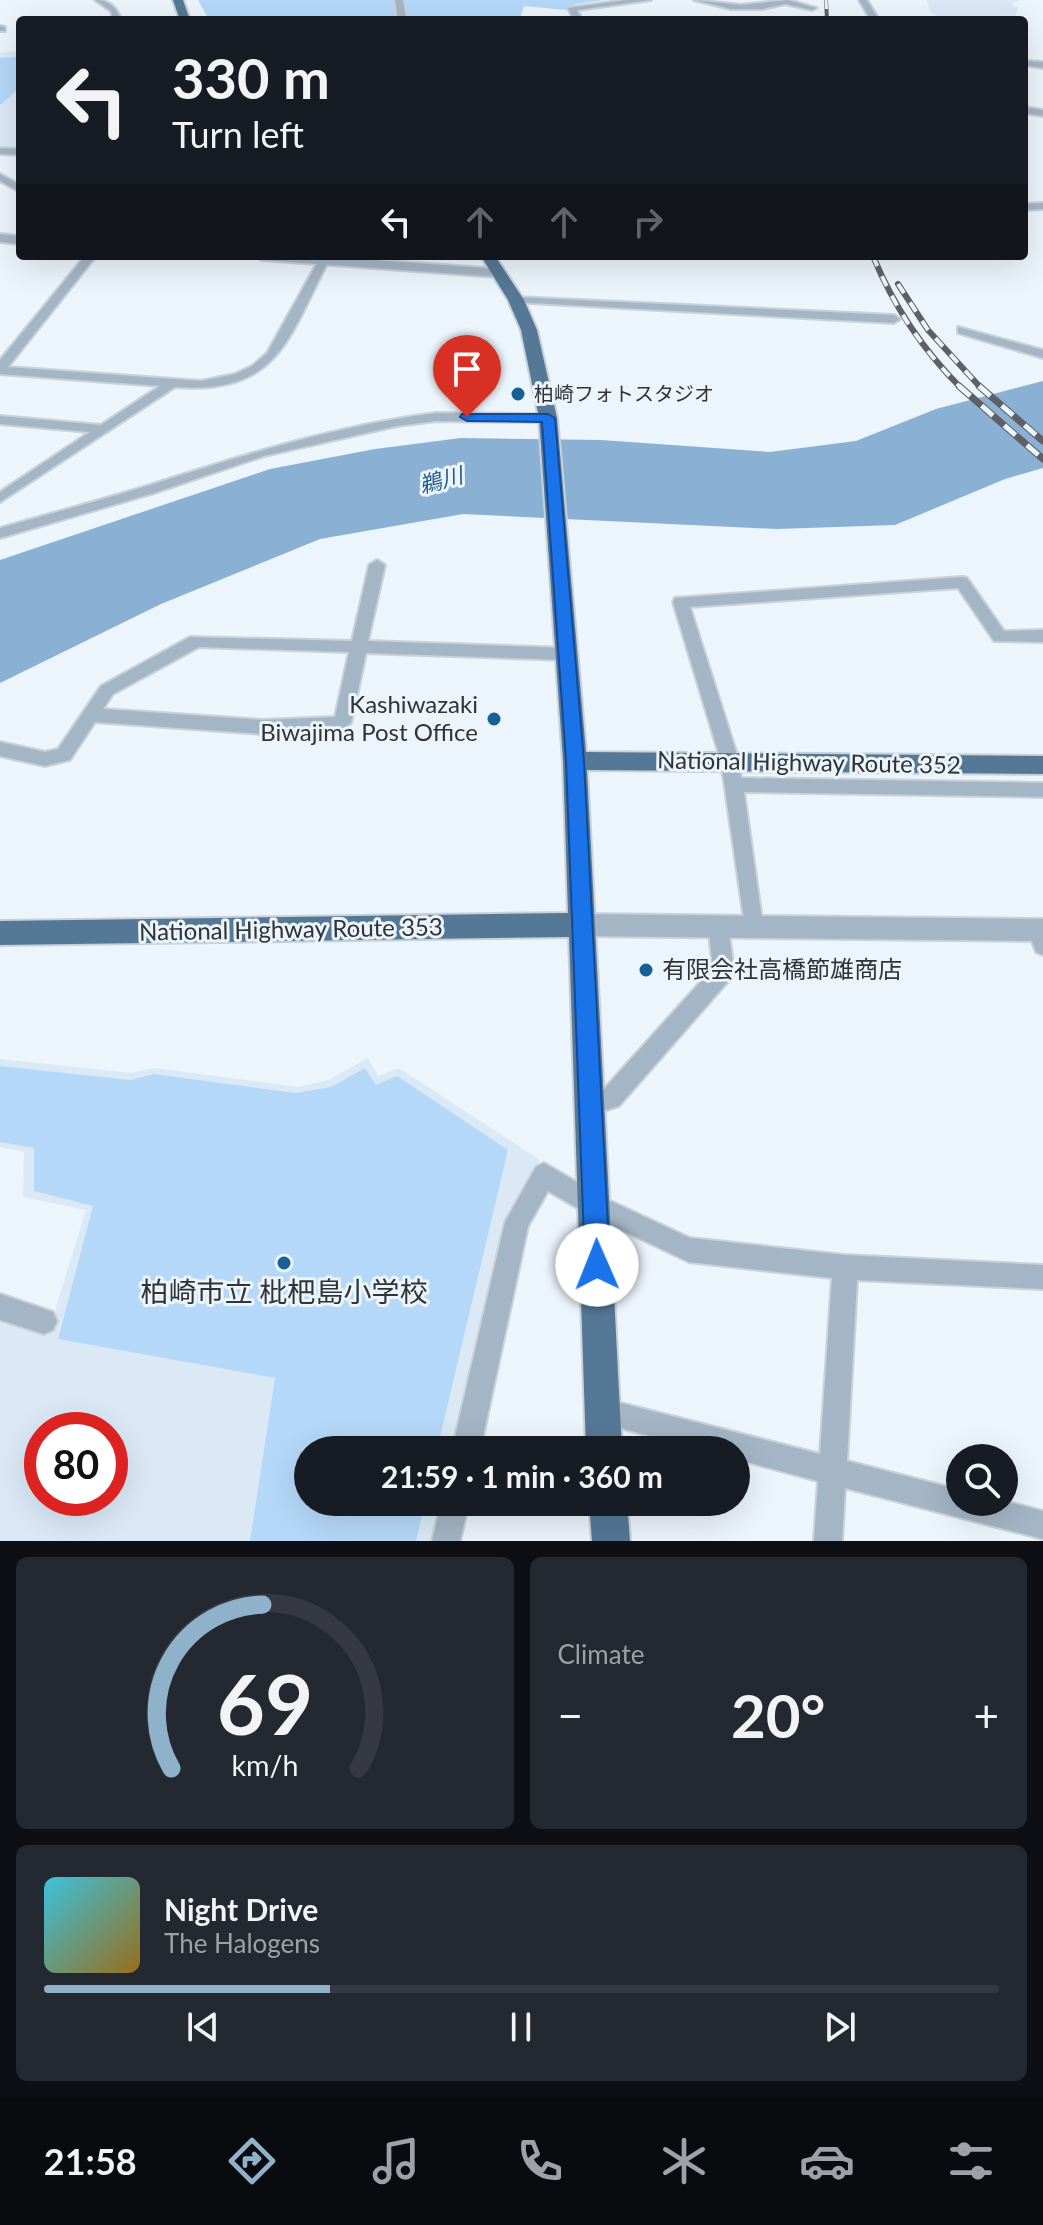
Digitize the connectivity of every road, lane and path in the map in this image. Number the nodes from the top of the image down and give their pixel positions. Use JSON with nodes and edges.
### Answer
{"nodes":[{"id":1,"x":99,"y":0,"type":"edge"},
{"id":2,"x":647,"y":0,"type":"edge"},
{"id":3,"x":698,"y":0,"type":"edge"},
{"id":4,"x":781,"y":1,"type":"edge"},
{"id":5,"x":810,"y":4,"type":"edge"},
{"id":6,"x":116,"y":16,"type":"edge"},
{"id":7,"x":576,"y":16,"type":"edge"},
{"id":8,"x":88,"y":260,"type":"edge"},
{"id":9,"x":324,"y":260,"type":"edge"},
{"id":10,"x":348,"y":260,"type":"edge"},
{"id":11,"x":491,"y":260,"type":"edge"},
{"id":12,"x":499,"y":273,"type":"junction"},
{"id":13,"x":516,"y":300,"type":"junction"},
{"id":14,"x":894,"y":319,"type":"dead end"},
{"id":15,"x":962,"y":330,"type":"dead end"},
{"id":16,"x":1043,"y":354,"type":"edge"},
{"id":17,"x":0,"y":369,"type":"edge"},
{"id":18,"x":174,"y":382,"type":"junction"},
{"id":19,"x":548,"y":419,"type":"junction"},
{"id":20,"x":0,"y":420,"type":"edge"},
{"id":21,"x":101,"y":429,"type":"junction"},
{"id":22,"x":0,"y":498,"type":"edge"},
{"id":23,"x":0,"y":533,"type":"edge"},
{"id":24,"x":377,"y":565,"type":"dead end"},
{"id":25,"x":1043,"y":636,"type":"edge"},
{"id":26,"x":358,"y":646,"type":"junction"},
{"id":27,"x":567,"y":654,"type":"junction"},
{"id":28,"x":90,"y":715,"type":"junction"},
{"id":29,"x":0,"y":749,"type":"edge"},
{"id":30,"x":575,"y":761,"type":"junction"},
{"id":31,"x":730,"y":761,"type":"junction"},
{"id":32,"x":1043,"y":765,"type":"edge"},
{"id":33,"x":733,"y":785,"type":"junction"},
{"id":34,"x":1043,"y":790,"type":"edge"},
{"id":35,"x":582,"y":925,"type":"junction"},
{"id":36,"x":718,"y":926,"type":"junction"},
{"id":37,"x":753,"y":927,"type":"junction"},
{"id":38,"x":0,"y":933,"type":"edge"},
{"id":39,"x":1041,"y":935,"type":"edge"},
{"id":40,"x":591,"y":1104,"type":"junction"},
{"id":41,"x":596,"y":1206,"type":"junction"},
{"id":42,"x":845,"y":1267,"type":"junction"},
{"id":43,"x":1043,"y":1277,"type":"edge"},
{"id":44,"x":0,"y":1307,"type":"edge"},
{"id":45,"x":44,"y":1321,"type":"dead end"},
{"id":46,"x":601,"y":1411,"type":"junction"},
{"id":47,"x":469,"y":1436,"type":"edge"},
{"id":48,"x":603,"y":1436,"type":"edge"},
{"id":49,"x":830,"y":1472,"type":"junction"},
{"id":50,"x":452,"y":1516,"type":"edge"},
{"id":51,"x":609,"y":1516,"type":"edge"},
{"id":52,"x":1043,"y":1525,"type":"edge"},
{"id":53,"x":446,"y":1541,"type":"edge"},
{"id":54,"x":611,"y":1541,"type":"edge"},
{"id":55,"x":828,"y":1541,"type":"edge"}],
"edges":[{"from":1,"to":6,"type":"street"},
{"from":2,"to":7,"type":"street"},
{"from":3,"to":4,"type":"street"},
{"from":4,"to":5,"type":"street"},
{"from":8,"to":17,"type":"street"},
{"from":9,"to":18,"type":"street"},
{"from":10,"to":12,"type":"street"},
{"from":11,"to":12,"type":"highway"},
{"from":12,"to":13,"type":"highway"},
{"from":13,"to":14,"type":"street"},
{"from":13,"to":19,"type":"highway"},
{"from":15,"to":16,"type":"street"},
{"from":17,"to":18,"type":"street"},
{"from":18,"to":21,"type":"street"},
{"from":19,"to":23,"type":"street"},
{"from":19,"to":27,"type":"highway"},
{"from":20,"to":21,"type":"street"},
{"from":21,"to":22,"type":"street"},
{"from":24,"to":26,"type":"street"},
{"from":25,"to":31,"type":"street"},
{"from":26,"to":27,"type":"street"},
{"from":26,"to":28,"type":"street"},
{"from":26,"to":28,"type":"street"},
{"from":27,"to":30,"type":"highway"},
{"from":28,"to":29,"type":"street"},
{"from":30,"to":31,"type":"highway","name":"National Highway Route 352"},
{"from":30,"to":35,"type":"highway"},
{"from":31,"to":32,"type":"highway","name":"National Highway Route 352"},
{"from":31,"to":33,"type":"street"},
{"from":33,"to":34,"type":"street"},
{"from":33,"to":37,"type":"street"},
{"from":35,"to":36,"type":"street"},
{"from":35,"to":38,"type":"highway","name":"National Highway Route 353"},
{"from":35,"to":40,"type":"highway"},
{"from":36,"to":37,"type":"street"},
{"from":36,"to":40,"type":"street"},
{"from":37,"to":39,"type":"street"},
{"from":40,"to":41,"type":"highway"},
{"from":41,"to":42,"type":"street"},
{"from":41,"to":46,"type":"highway"},
{"from":41,"to":47,"type":"street"},
{"from":42,"to":43,"type":"street"},
{"from":42,"to":49,"type":"street"},
{"from":44,"to":45,"type":"street"},
{"from":46,"to":48,"type":"highway"},
{"from":46,"to":49,"type":"street"},
{"from":49,"to":52,"type":"street"},
{"from":49,"to":55,"type":"street"},
{"from":50,"to":53,"type":"street"},
{"from":51,"to":54,"type":"highway"}]}
